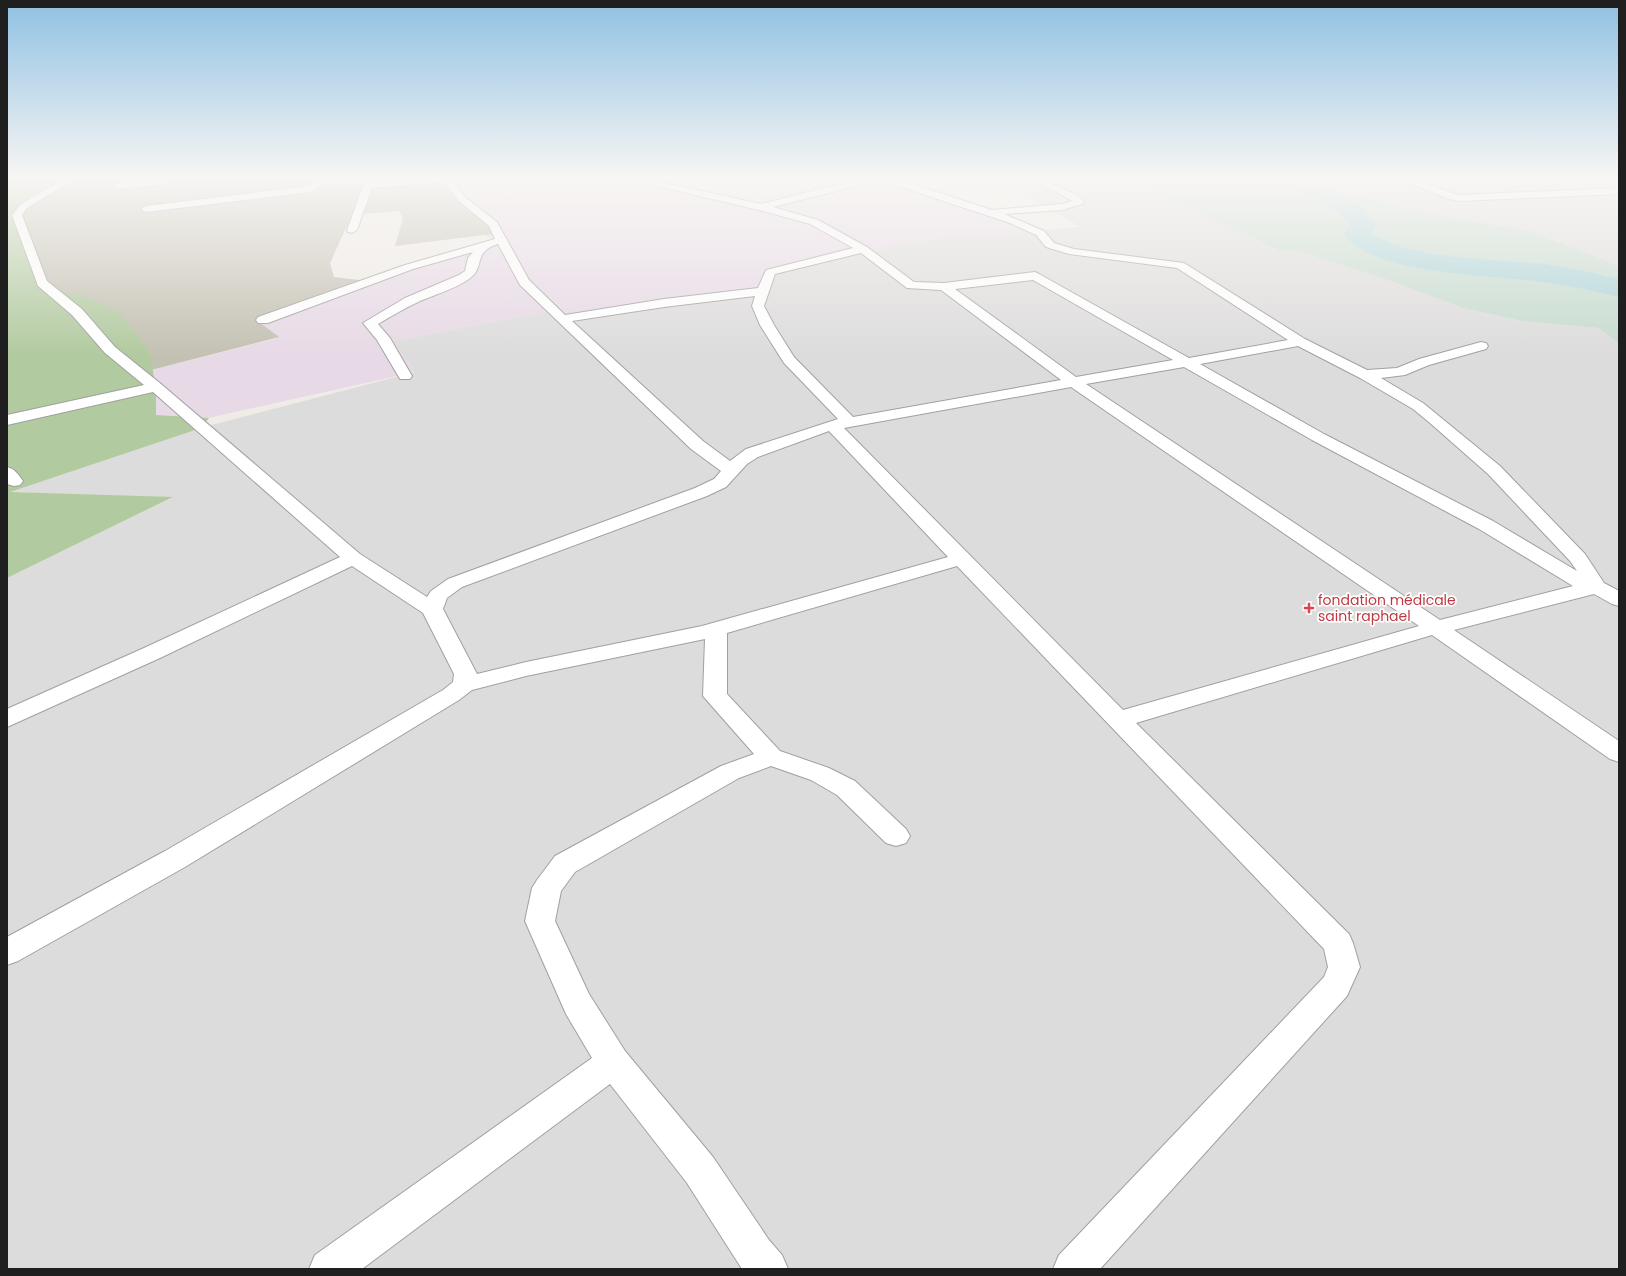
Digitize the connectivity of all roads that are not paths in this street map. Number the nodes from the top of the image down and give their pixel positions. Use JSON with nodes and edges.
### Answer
{"nodes":[{"id":1,"x":25,"y":237,"type":"edge"},
{"id":2,"x":500,"y":237,"type":"edge"},
{"id":3,"x":842,"y":237,"type":"edge"},
{"id":4,"x":1043,"y":237,"type":"edge"},
{"id":5,"x":502,"y":240,"type":"junction"},
{"id":6,"x":484,"y":245,"type":"junction"},
{"id":7,"x":862,"y":249,"type":"junction"},
{"id":8,"x":944,"y":287,"type":"junction"},
{"id":9,"x":764,"y":291,"type":"junction"},
{"id":10,"x":562,"y":319,"type":"junction"},
{"id":11,"x":263,"y":320,"type":"dead end"},
{"id":12,"x":1300,"y":342,"type":"junction"},
{"id":13,"x":1481,"y":346,"type":"dead end"},
{"id":14,"x":1185,"y":362,"type":"junction"},
{"id":15,"x":1365,"y":375,"type":"junction"},
{"id":16,"x":405,"y":376,"type":"dead end"},
{"id":17,"x":1073,"y":382,"type":"junction"},
{"id":18,"x":156,"y":387,"type":"junction"},
{"id":19,"x":7,"y":420,"type":"edge"},
{"id":20,"x":840,"y":424,"type":"junction"},
{"id":21,"x":731,"y":470,"type":"junction"},
{"id":22,"x":352,"y":558,"type":"junction"},
{"id":23,"x":961,"y":558,"type":"junction"},
{"id":24,"x":1619,"y":583,"type":"edge"},
{"id":25,"x":1594,"y":588,"type":"junction"},
{"id":26,"x":1619,"y":600,"type":"edge"},
{"id":27,"x":432,"y":609,"type":"junction"},
{"id":28,"x":1437,"y":627,"type":"junction"},
{"id":29,"x":716,"y":629,"type":"junction"},
{"id":30,"x":464,"y":685,"type":"junction"},
{"id":31,"x":7,"y":719,"type":"edge"},
{"id":32,"x":1118,"y":720,"type":"junction"},
{"id":33,"x":1619,"y":753,"type":"edge"},
{"id":34,"x":771,"y":757,"type":"junction"},
{"id":35,"x":896,"y":836,"type":"dead end"},
{"id":36,"x":7,"y":952,"type":"edge"},
{"id":37,"x":612,"y":1062,"type":"junction"},
{"id":38,"x":329,"y":1269,"type":"edge"},
{"id":39,"x":768,"y":1269,"type":"edge"},
{"id":40,"x":1073,"y":1269,"type":"edge"}],
"edges":[{"from":1,"to":18,"type":"street"},
{"from":2,"to":5,"type":"street"},
{"from":3,"to":7,"type":"street"},
{"from":4,"to":12,"type":"street"},
{"from":5,"to":6,"type":"street"},
{"from":5,"to":10,"type":"street"},
{"from":6,"to":11,"type":"street"},
{"from":6,"to":16,"type":"street"},
{"from":7,"to":8,"type":"street"},
{"from":7,"to":9,"type":"street"},
{"from":8,"to":14,"type":"street"},
{"from":8,"to":17,"type":"street"},
{"from":9,"to":10,"type":"street"},
{"from":9,"to":20,"type":"street"},
{"from":10,"to":21,"type":"street"},
{"from":12,"to":14,"type":"street"},
{"from":12,"to":15,"type":"street"},
{"from":13,"to":15,"type":"street"},
{"from":14,"to":17,"type":"street"},
{"from":14,"to":25,"type":"street"},
{"from":15,"to":25,"type":"street"},
{"from":17,"to":20,"type":"street"},
{"from":17,"to":28,"type":"street"},
{"from":18,"to":19,"type":"street"},
{"from":18,"to":22,"type":"street"},
{"from":20,"to":21,"type":"street"},
{"from":20,"to":23,"type":"street"},
{"from":21,"to":27,"type":"street"},
{"from":22,"to":27,"type":"street"},
{"from":22,"to":31,"type":"street"},
{"from":23,"to":29,"type":"street"},
{"from":23,"to":32,"type":"street"},
{"from":24,"to":25,"type":"street"},
{"from":25,"to":26,"type":"street"},
{"from":25,"to":28,"type":"street"},
{"from":27,"to":30,"type":"street"},
{"from":28,"to":32,"type":"street"},
{"from":28,"to":33,"type":"street"},
{"from":29,"to":30,"type":"street"},
{"from":29,"to":34,"type":"street"},
{"from":30,"to":36,"type":"street"},
{"from":32,"to":40,"type":"street"},
{"from":34,"to":35,"type":"street"},
{"from":34,"to":37,"type":"street"},
{"from":37,"to":38,"type":"street"},
{"from":37,"to":39,"type":"street"}]}
